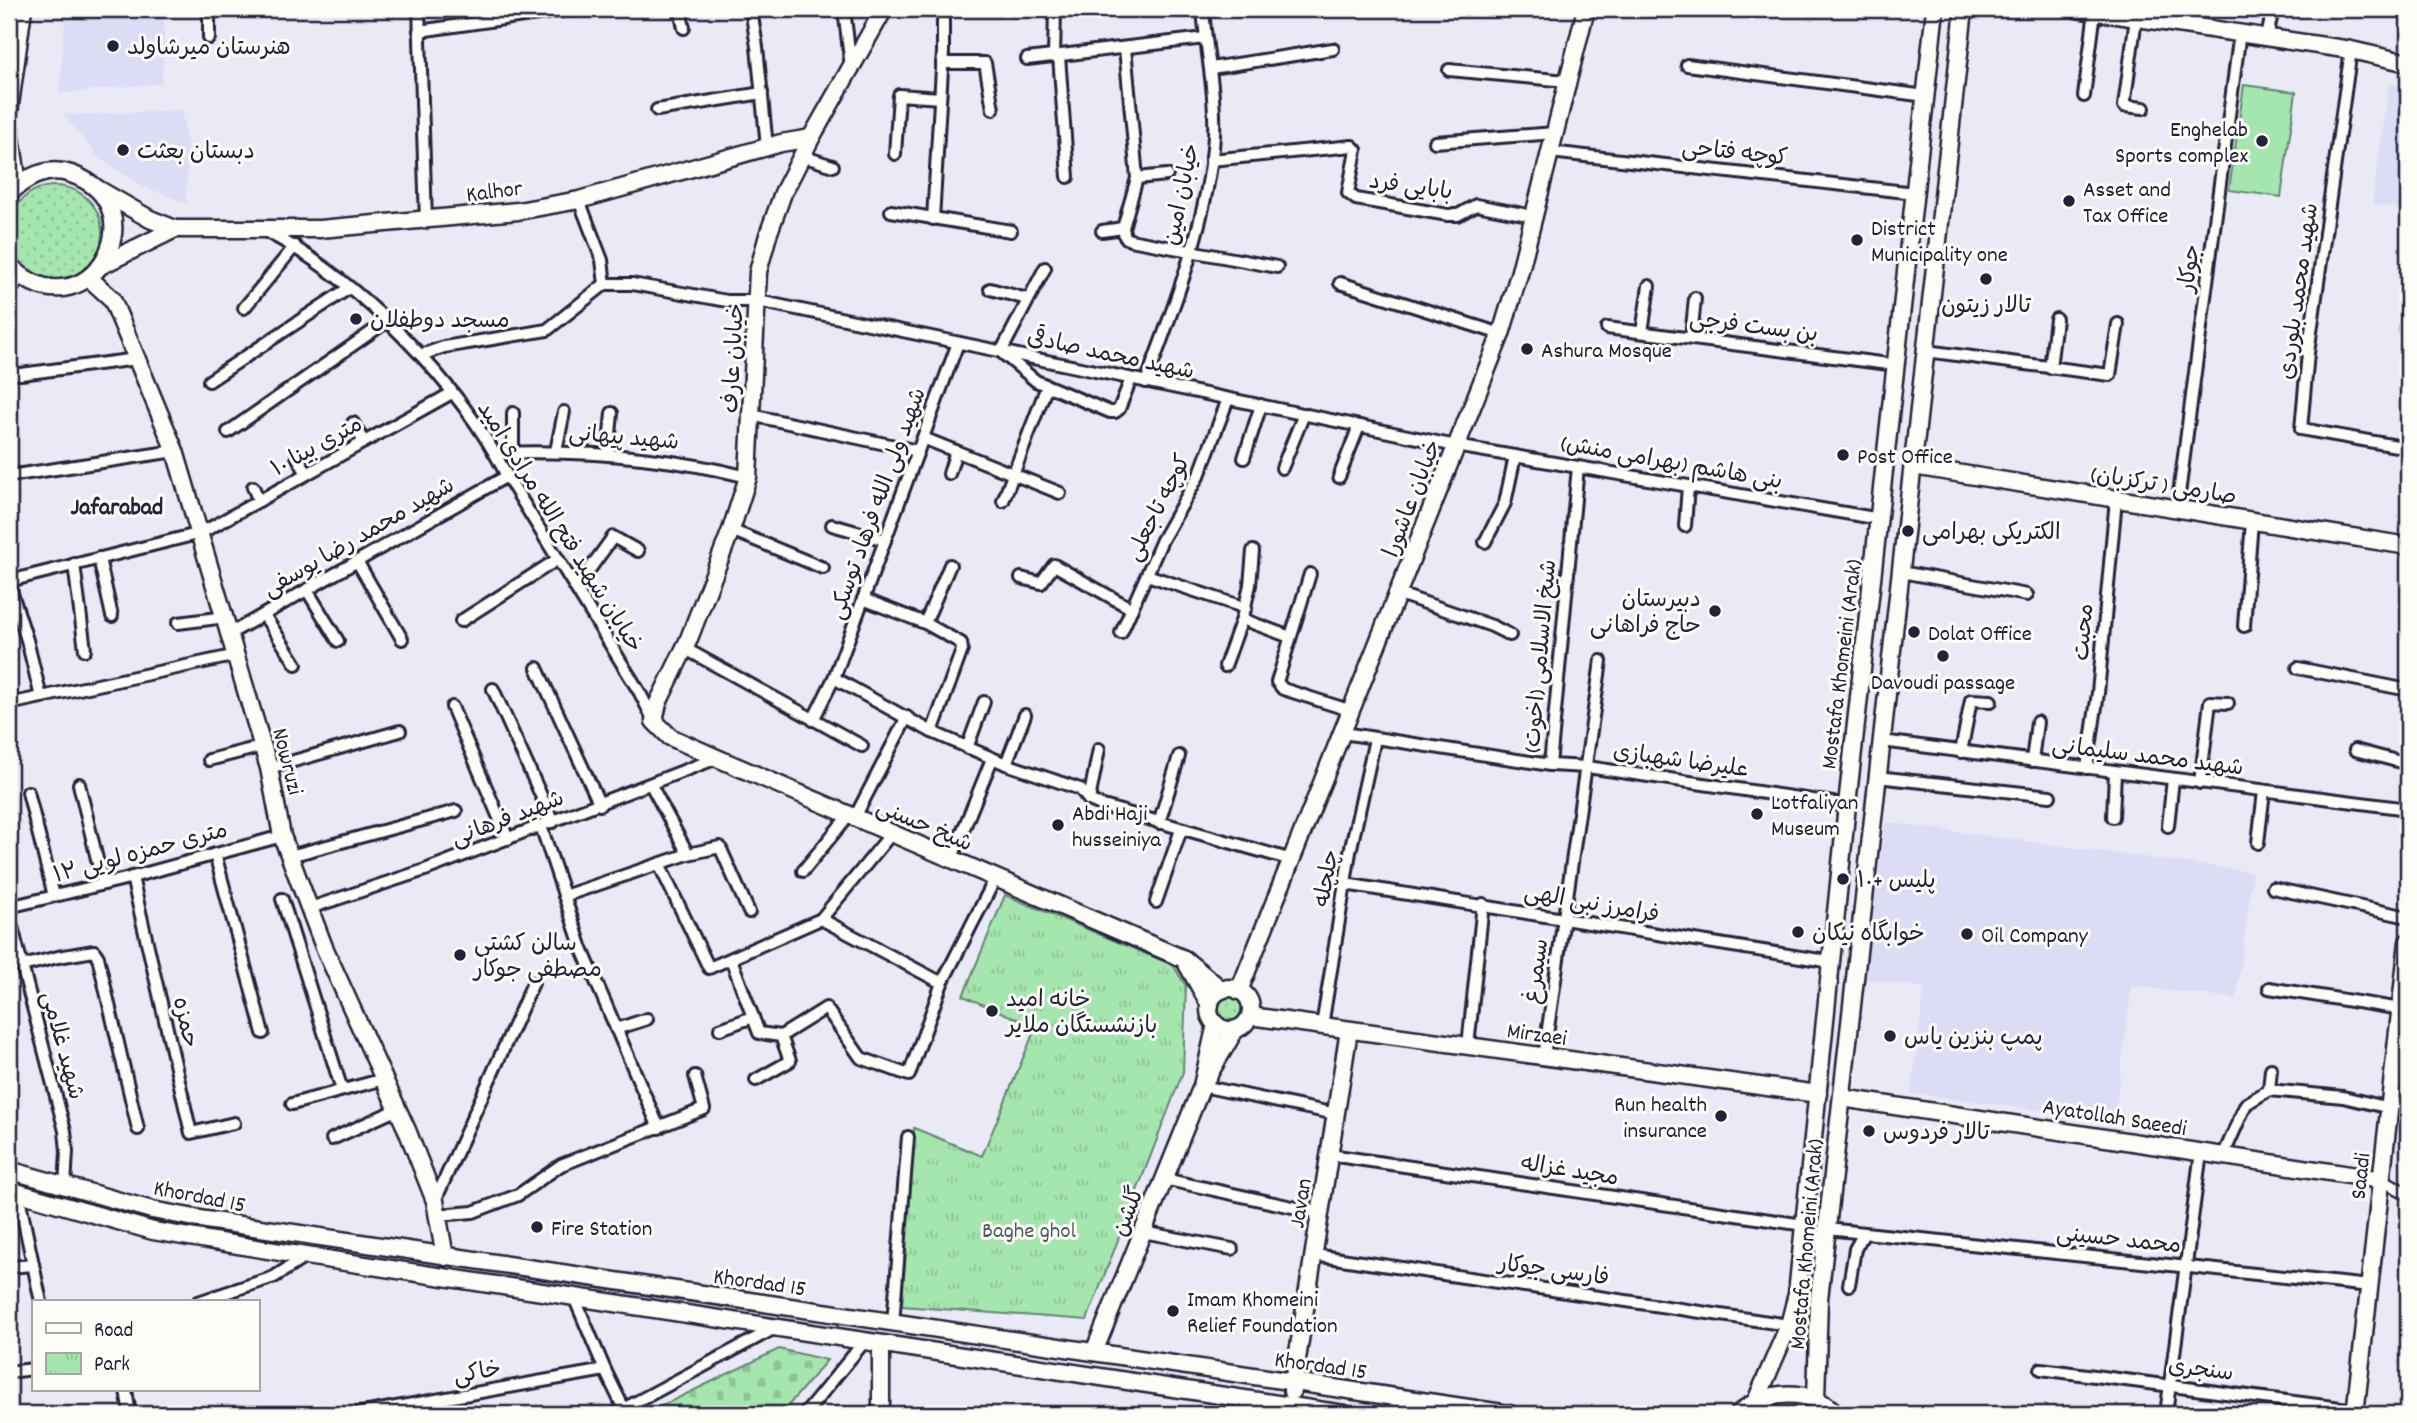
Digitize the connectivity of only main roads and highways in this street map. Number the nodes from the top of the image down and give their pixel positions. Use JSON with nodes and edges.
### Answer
{"nodes":[{"id":1,"x":884,"y":9,"type":"edge"},
{"id":2,"x":1586,"y":9,"type":"edge"},
{"id":3,"x":1935,"y":9,"type":"edge"},
{"id":4,"x":1964,"y":9,"type":"edge"},
{"id":5,"x":2077,"y":9,"type":"edge"},
{"id":6,"x":2126,"y":14,"type":"edge"},
{"id":7,"x":18,"y":15,"type":"edge"},
{"id":8,"x":2178,"y":16,"type":"edge"},
{"id":9,"x":2408,"y":63,"type":"edge"},
{"id":10,"x":9,"y":113,"type":"edge"},
{"id":11,"x":9,"y":124,"type":"edge"},
{"id":12,"x":811,"y":138,"type":"junction"},
{"id":13,"x":96,"y":188,"type":"junction"},
{"id":14,"x":13,"y":189,"type":"edge"},
{"id":15,"x":175,"y":229,"type":"junction"},
{"id":16,"x":102,"y":265,"type":"junction"},
{"id":17,"x":15,"y":271,"type":"edge"},
{"id":18,"x":89,"y":278,"type":"junction"},
{"id":19,"x":1913,"y":466,"type":"junction"},
{"id":20,"x":2408,"y":546,"type":"edge"},
{"id":21,"x":654,"y":721,"type":"joint"},
{"id":22,"x":2408,"y":950,"type":"edge"},
{"id":23,"x":1184,"y":959,"type":"junction"},
{"id":24,"x":1222,"y":990,"type":"junction"},
{"id":25,"x":1239,"y":991,"type":"junction"},
{"id":26,"x":1210,"y":1005,"type":"junction"},
{"id":27,"x":1250,"y":1016,"type":"junction"},
{"id":28,"x":1216,"y":1024,"type":"junction"},
{"id":29,"x":1235,"y":1030,"type":"junction"},
{"id":30,"x":1349,"y":1030,"type":"junction"},
{"id":31,"x":2403,"y":1043,"type":"edge"},
{"id":32,"x":1202,"y":1086,"type":"junction"},
{"id":33,"x":1818,"y":1094,"type":"junction"},
{"id":34,"x":1842,"y":1098,"type":"junction"},
{"id":35,"x":9,"y":1170,"type":"edge"},
{"id":36,"x":2382,"y":1180,"type":"junction"},
{"id":37,"x":13,"y":1191,"type":"edge"},
{"id":38,"x":445,"y":1256,"type":"junction"},
{"id":39,"x":528,"y":1269,"type":"junction"},
{"id":40,"x":526,"y":1290,"type":"junction"},
{"id":41,"x":881,"y":1345,"type":"junction"},
{"id":42,"x":1094,"y":1352,"type":"junction"},
{"id":43,"x":1293,"y":1383,"type":"junction"},
{"id":44,"x":1816,"y":1399,"type":"junction"},
{"id":45,"x":1756,"y":1401,"type":"junction"},
{"id":46,"x":1290,"y":1410,"type":"edge"},
{"id":47,"x":2356,"y":1412,"type":"edge"},
{"id":48,"x":881,"y":1414,"type":"edge"},
{"id":49,"x":1345,"y":1414,"type":"edge"},
{"id":50,"x":1509,"y":1414,"type":"edge"},
{"id":51,"x":1738,"y":1414,"type":"edge"},
{"id":52,"x":1838,"y":1414,"type":"edge"}],
"edges":[{"from":1,"to":12,"type":"main road","name":"خیابان عارف"},
{"from":2,"to":25,"type":"main road","name":"خیابان عاشورا"},
{"from":3,"to":33,"type":"main road","name":"Mostafa Khomeini (Arak)"},
{"from":4,"to":19,"type":"main road","name":"Mostafa Khomeini (Arak)"},
{"from":5,"to":6,"type":"main road"},
{"from":6,"to":8,"type":"main road"},
{"from":7,"to":10,"type":"main road"},
{"from":8,"to":9,"type":"main road"},
{"from":11,"to":14,"type":"main road"},
{"from":12,"to":15,"type":"main road","name":"Kalhor"},
{"from":12,"to":21,"type":"main road","name":"خیابان عارف"},
{"from":13,"to":14,"type":"main road"},
{"from":13,"to":15,"type":"main road"},
{"from":13,"to":16,"type":"main road"},
{"from":15,"to":16,"type":"main road"},
{"from":16,"to":18,"type":"main road"},
{"from":17,"to":18,"type":"main road"},
{"from":18,"to":38,"type":"main road","name":"Nowruzi"},
{"from":19,"to":20,"type":"main road","name":"صارمی ( ترکزبان)"},
{"from":19,"to":34,"type":"main road","name":"Mostafa Khomeini (Arak)"},
{"from":21,"to":23,"type":"main road","name":"شیخ حسنی"},
{"from":22,"to":31,"type":"main road","name":"Saadi"},
{"from":23,"to":24,"type":"main road","name":"شیخ حسنی"},
{"from":23,"to":26,"type":"main road"},
{"from":24,"to":25,"type":"main road"},
{"from":24,"to":26,"type":"main road"},
{"from":25,"to":27,"type":"main road"},
{"from":26,"to":28,"type":"main road"},
{"from":27,"to":29,"type":"main road"},
{"from":27,"to":30,"type":"main road","name":"Mirzaei"},
{"from":28,"to":29,"type":"main road"},
{"from":28,"to":32,"type":"main road"},
{"from":29,"to":32,"type":"main road"},
{"from":30,"to":33,"type":"main road","name":"Mirzaei"},
{"from":30,"to":43,"type":"main road","name":"Javan"},
{"from":31,"to":36,"type":"main road","name":"Saadi"},
{"from":32,"to":42,"type":"main road","name":"گلشن"},
{"from":33,"to":45,"type":"main road","name":"Mostafa Khomeini (Arak)"},
{"from":34,"to":36,"type":"main road","name":"Ayatollah Saeedi"},
{"from":34,"to":44,"type":"main road","name":"Mostafa Khomeini (Arak)"},
{"from":35,"to":38,"type":"main road","name":"Khordad 15"},
{"from":36,"to":47,"type":"main road","name":"Saadi"},
{"from":37,"to":40,"type":"main road","name":"Khordad 15"},
{"from":38,"to":39,"type":"main road","name":"Khordad 15"},
{"from":39,"to":40,"type":"main road"},
{"from":39,"to":42,"type":"main road","name":"Khordad 15"},
{"from":40,"to":41,"type":"main road","name":"Khordad 15"},
{"from":41,"to":46,"type":"main road","name":"Khordad 15"},
{"from":41,"to":48,"type":"main road"},
{"from":42,"to":43,"type":"main road","name":"Khordad 15"},
{"from":43,"to":46,"type":"main road","name":"Javan"},
{"from":43,"to":50,"type":"main road","name":"Khordad 15"},
{"from":44,"to":45,"type":"main road"},
{"from":44,"to":52,"type":"main road"},
{"from":45,"to":51,"type":"main road"},
{"from":46,"to":49,"type":"main road","name":"Khordad 15"}]}
